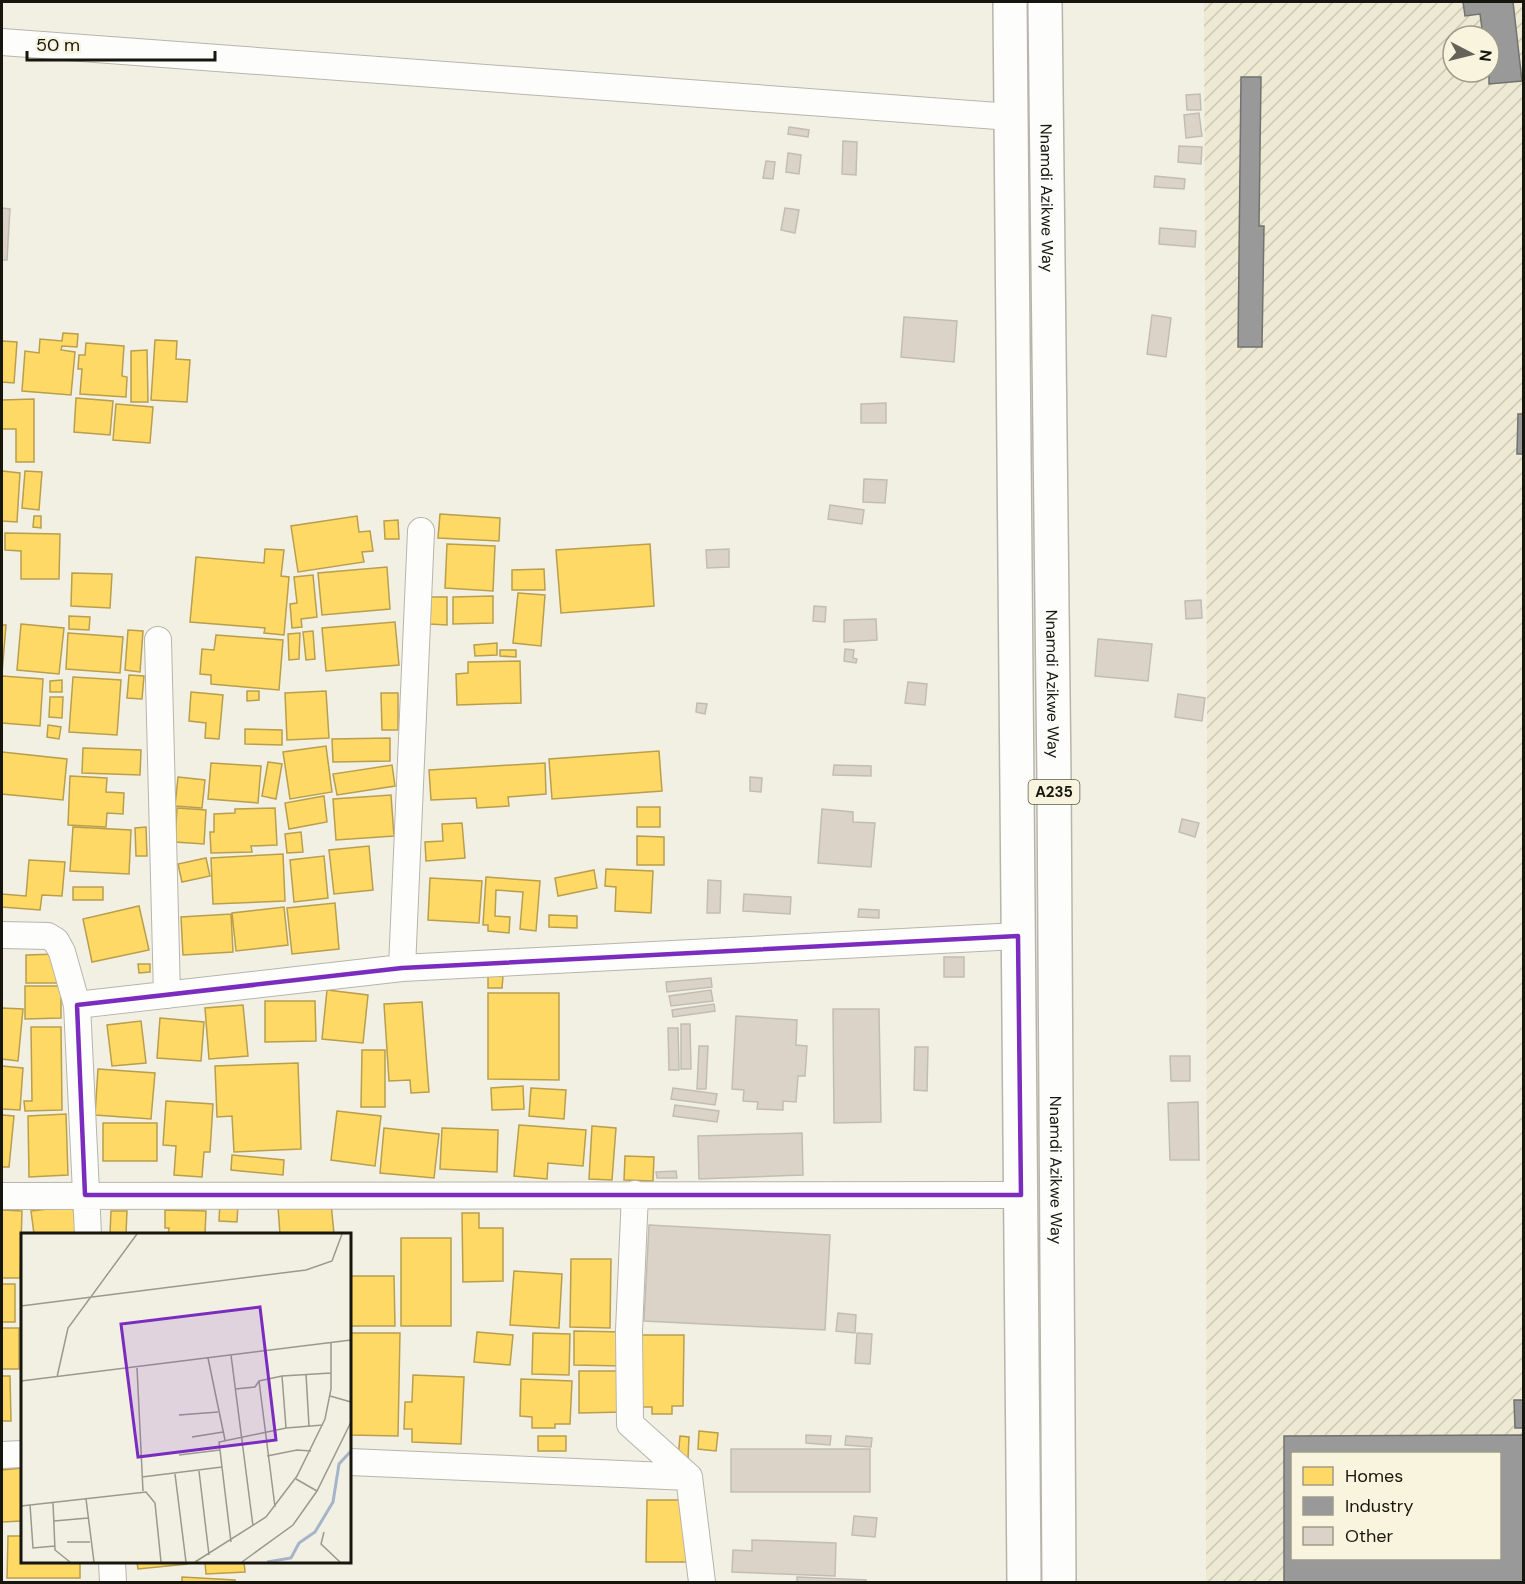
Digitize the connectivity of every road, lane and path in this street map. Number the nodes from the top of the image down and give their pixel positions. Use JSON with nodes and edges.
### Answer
{"nodes":[{"id":1,"x":1010,"y":2,"type":"edge"},
{"id":2,"x":1045,"y":2,"type":"edge"},
{"id":3,"x":2,"y":42,"type":"edge"},
{"id":4,"x":1011,"y":117,"type":"junction"},
{"id":5,"x":421,"y":531,"type":"dead end"},
{"id":6,"x":158,"y":640,"type":"dead end"},
{"id":7,"x":2,"y":935,"type":"edge"},
{"id":8,"x":1018,"y":936,"type":"junction"},
{"id":9,"x":402,"y":968,"type":"junction"},
{"id":10,"x":167,"y":995,"type":"junction"},
{"id":11,"x":77,"y":1005,"type":"junction"},
{"id":12,"x":635,"y":1194,"type":"junction"},
{"id":13,"x":85,"y":1195,"type":"junction"},
{"id":14,"x":1021,"y":1195,"type":"junction"},
{"id":15,"x":2,"y":1196,"type":"edge"},
{"id":16,"x":88,"y":1233,"type":"edge"},
{"id":17,"x":21,"y":1454,"type":"edge"},
{"id":18,"x":2,"y":1455,"type":"edge"},
{"id":19,"x":351,"y":1462,"type":"edge"},
{"id":20,"x":689,"y":1477,"type":"junction"},
{"id":21,"x":111,"y":1563,"type":"edge"},
{"id":22,"x":113,"y":1582,"type":"edge"},
{"id":23,"x":702,"y":1582,"type":"edge"},
{"id":24,"x":1024,"y":1582,"type":"edge"},
{"id":25,"x":1059,"y":1582,"type":"edge"}],
"edges":[{"from":1,"to":4,"type":"highway","name":"Nnamdi Azikwe Way","number":"A235"},
{"from":2,"to":25,"type":"highway","name":"Nnamdi Azikwe Way","number":"A235"},
{"from":3,"to":4,"type":"street"},
{"from":4,"to":8,"type":"highway","name":"Nnamdi Azikwe Way","number":"A235"},
{"from":5,"to":9,"type":"street"},
{"from":6,"to":10,"type":"street"},
{"from":7,"to":11,"type":"street"},
{"from":8,"to":9,"type":"street"},
{"from":8,"to":14,"type":"highway","name":"Nnamdi Azikwe Way","number":"A235"},
{"from":9,"to":10,"type":"street"},
{"from":10,"to":11,"type":"street"},
{"from":11,"to":13,"type":"street"},
{"from":12,"to":13,"type":"street"},
{"from":12,"to":14,"type":"street"},
{"from":12,"to":20,"type":"street"},
{"from":13,"to":15,"type":"street"},
{"from":13,"to":16,"type":"street"},
{"from":14,"to":24,"type":"highway","name":"Nnamdi Azikwe Way","number":"A235"},
{"from":17,"to":18,"type":"street"},
{"from":19,"to":20,"type":"street"},
{"from":20,"to":23,"type":"street"},
{"from":21,"to":22,"type":"street"}]}
